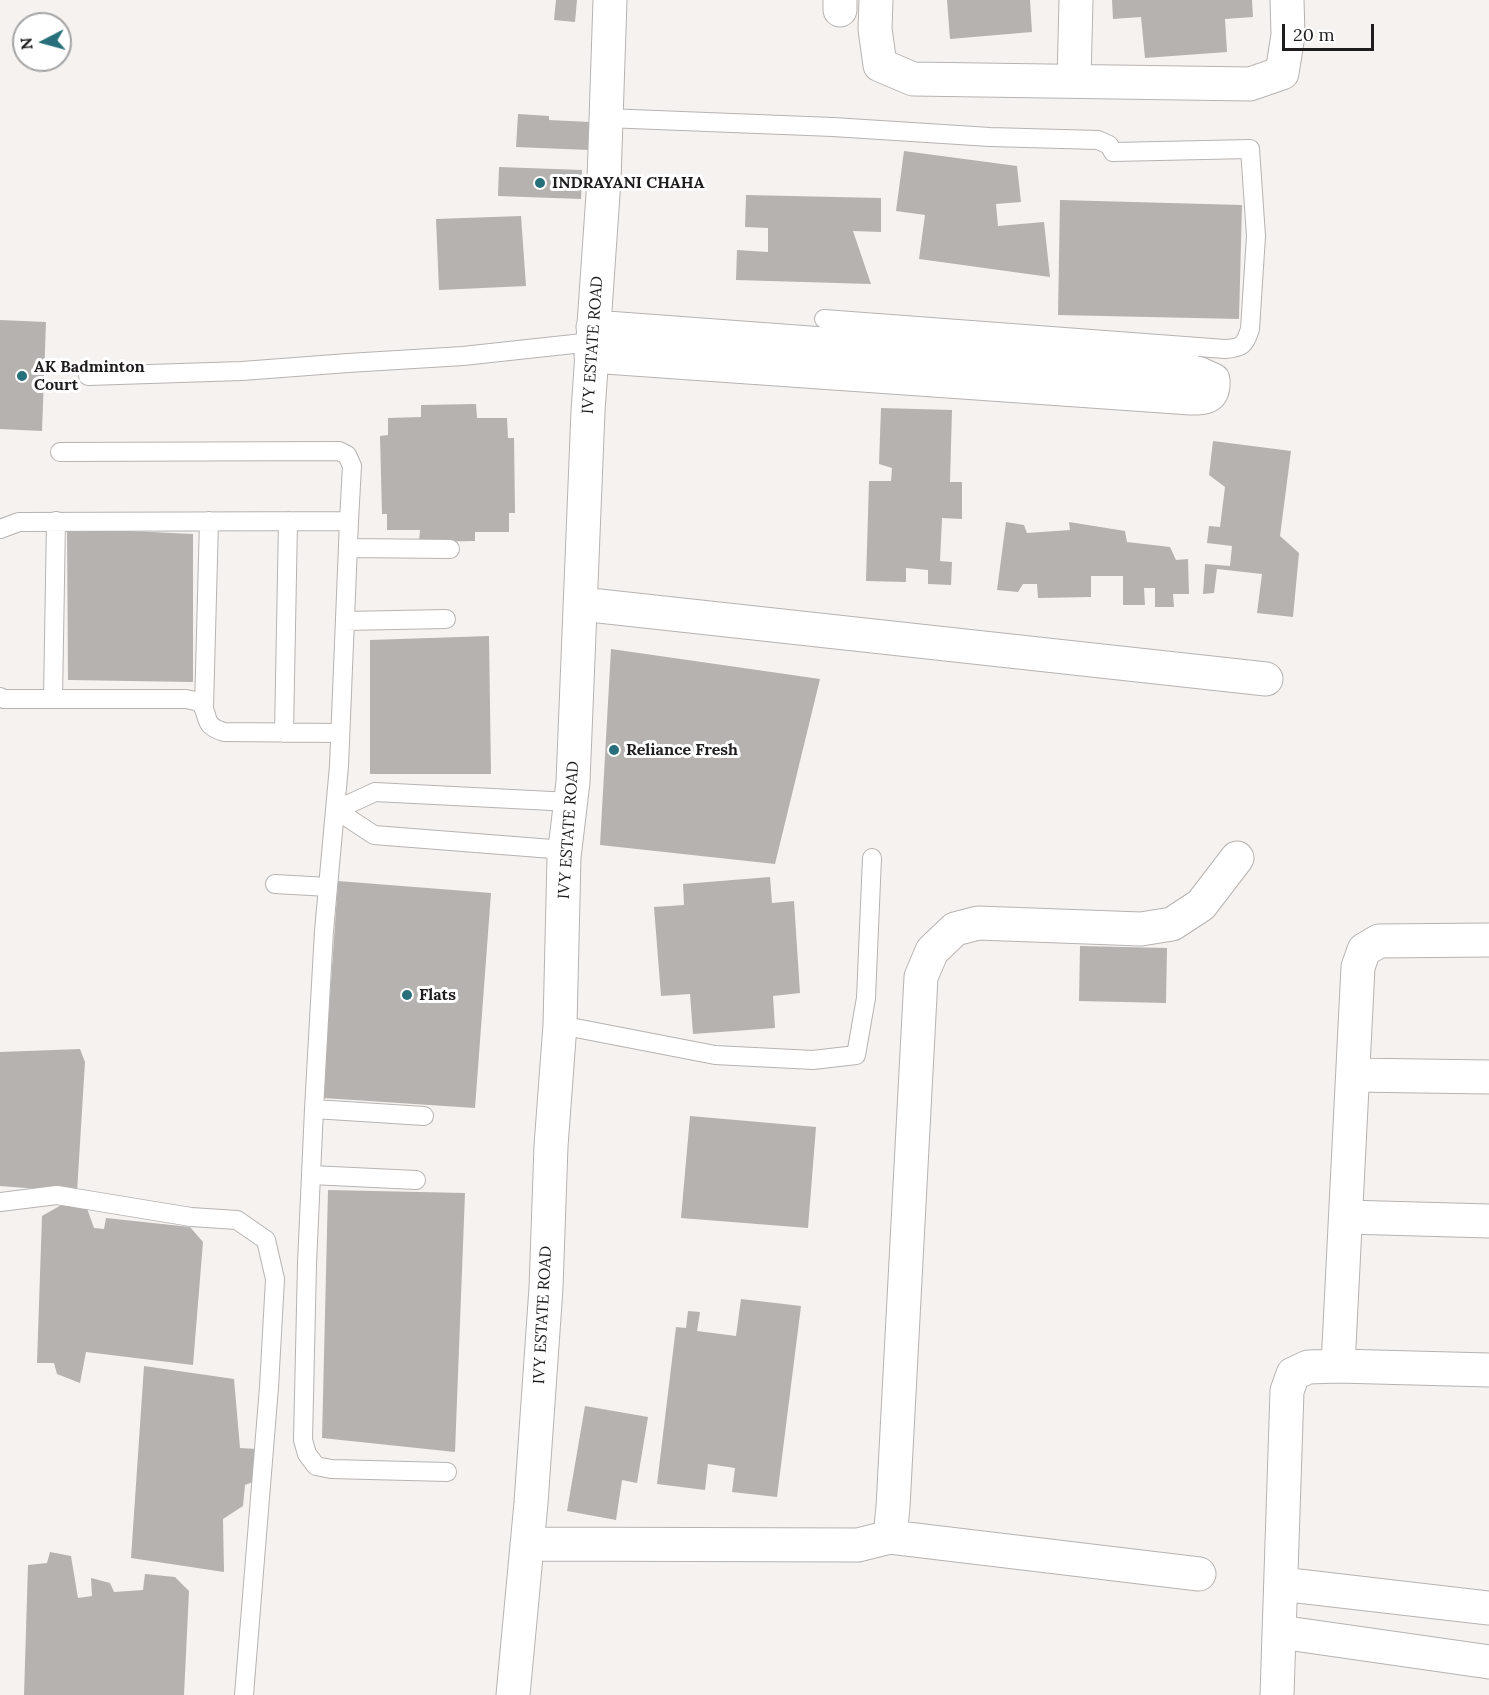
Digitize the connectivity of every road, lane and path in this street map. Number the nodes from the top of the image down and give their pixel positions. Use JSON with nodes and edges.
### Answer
{"nodes":[{"id":1,"x":610,"y":0,"type":"edge"},
{"id":2,"x":876,"y":0,"type":"edge"},
{"id":3,"x":1076,"y":0,"type":"edge"},
{"id":4,"x":1287,"y":0,"type":"edge"},
{"id":5,"x":1074,"y":81,"type":"junction"},
{"id":6,"x":606,"y":118,"type":"junction"},
{"id":7,"x":824,"y":319,"type":"dead end"},
{"id":8,"x":592,"y":342,"type":"junction"},
{"id":9,"x":911,"y":352,"type":"junction"},
{"id":10,"x":88,"y":376,"type":"dead end"},
{"id":11,"x":60,"y":452,"type":"dead end"},
{"id":12,"x":56,"y":521,"type":"junction"},
{"id":13,"x":209,"y":521,"type":"junction"},
{"id":14,"x":288,"y":521,"type":"junction"},
{"id":15,"x":349,"y":521,"type":"junction"},
{"id":16,"x":0,"y":529,"type":"edge"},
{"id":17,"x":349,"y":548,"type":"junction"},
{"id":18,"x":450,"y":549,"type":"dead end"},
{"id":19,"x":581,"y":604,"type":"junction"},
{"id":20,"x":446,"y":619,"type":"dead end"},
{"id":21,"x":345,"y":621,"type":"junction"},
{"id":22,"x":1266,"y":679,"type":"dead end"},
{"id":23,"x":0,"y":697,"type":"edge"},
{"id":24,"x":53,"y":699,"type":"junction"},
{"id":25,"x":204,"y":708,"type":"junction"},
{"id":26,"x":284,"y":733,"type":"junction"},
{"id":27,"x":340,"y":733,"type":"junction"},
{"id":28,"x":571,"y":802,"type":"junction"},
{"id":29,"x":336,"y":810,"type":"junction"},
{"id":30,"x":565,"y":850,"type":"junction"},
{"id":31,"x":872,"y":858,"type":"dead end"},
{"id":32,"x":1236,"y":858,"type":"dead end"},
{"id":33,"x":274,"y":884,"type":"dead end"},
{"id":34,"x":328,"y":887,"type":"junction"},
{"id":35,"x":1489,"y":940,"type":"edge"},
{"id":36,"x":561,"y":1025,"type":"junction"},
{"id":37,"x":1353,"y":1075,"type":"junction"},
{"id":38,"x":1489,"y":1077,"type":"edge"},
{"id":39,"x":314,"y":1110,"type":"junction"},
{"id":40,"x":424,"y":1116,"type":"dead end"},
{"id":41,"x":311,"y":1175,"type":"junction"},
{"id":42,"x":416,"y":1180,"type":"dead end"},
{"id":43,"x":0,"y":1202,"type":"edge"},
{"id":44,"x":1346,"y":1217,"type":"junction"},
{"id":45,"x":1489,"y":1221,"type":"edge"},
{"id":46,"x":1338,"y":1366,"type":"junction"},
{"id":47,"x":1489,"y":1370,"type":"edge"},
{"id":48,"x":447,"y":1472,"type":"dead end"},
{"id":49,"x":890,"y":1537,"type":"junction"},
{"id":50,"x":527,"y":1544,"type":"junction"},
{"id":51,"x":1199,"y":1575,"type":"dead end"},
{"id":52,"x":1281,"y":1584,"type":"junction"},
{"id":53,"x":1489,"y":1608,"type":"edge"},
{"id":54,"x":1280,"y":1632,"type":"junction"},
{"id":55,"x":1489,"y":1662,"type":"edge"},
{"id":56,"x":244,"y":1695,"type":"edge"},
{"id":57,"x":513,"y":1695,"type":"edge"},
{"id":58,"x":1277,"y":1695,"type":"edge"}],
"edges":[{"from":1,"to":6,"type":"street","name":"IVY ESTATE ROAD"},
{"from":2,"to":5,"type":"street"},
{"from":3,"to":5,"type":"street"},
{"from":4,"to":5,"type":"street"},
{"from":6,"to":8,"type":"street","name":"IVY ESTATE ROAD"},
{"from":6,"to":9,"type":"lane"},
{"from":7,"to":9,"type":"lane"},
{"from":8,"to":9,"type":"street"},
{"from":8,"to":10,"type":"lane"},
{"from":8,"to":19,"type":"street","name":"IVY ESTATE ROAD"},
{"from":9,"to":9,"type":"street"},
{"from":11,"to":15,"type":"lane"},
{"from":12,"to":13,"type":"lane"},
{"from":12,"to":16,"type":"lane"},
{"from":12,"to":24,"type":"lane"},
{"from":13,"to":14,"type":"lane"},
{"from":13,"to":25,"type":"lane"},
{"from":14,"to":15,"type":"lane"},
{"from":14,"to":26,"type":"lane"},
{"from":15,"to":17,"type":"lane"},
{"from":17,"to":18,"type":"lane"},
{"from":17,"to":21,"type":"lane"},
{"from":19,"to":22,"type":"street"},
{"from":19,"to":28,"type":"street","name":"IVY ESTATE ROAD"},
{"from":20,"to":21,"type":"lane"},
{"from":21,"to":27,"type":"lane"},
{"from":23,"to":24,"type":"lane"},
{"from":24,"to":25,"type":"lane"},
{"from":25,"to":26,"type":"lane"},
{"from":26,"to":27,"type":"lane"},
{"from":27,"to":29,"type":"lane"},
{"from":28,"to":29,"type":"lane"},
{"from":28,"to":30,"type":"street","name":"IVY ESTATE ROAD"},
{"from":29,"to":30,"type":"lane"},
{"from":29,"to":34,"type":"lane"},
{"from":30,"to":36,"type":"street","name":"IVY ESTATE ROAD"},
{"from":31,"to":36,"type":"lane"},
{"from":32,"to":49,"type":"street"},
{"from":33,"to":34,"type":"lane"},
{"from":34,"to":39,"type":"lane"},
{"from":35,"to":37,"type":"street"},
{"from":36,"to":50,"type":"street","name":"IVY ESTATE ROAD"},
{"from":37,"to":38,"type":"street"},
{"from":37,"to":44,"type":"street"},
{"from":39,"to":40,"type":"lane"},
{"from":39,"to":41,"type":"lane"},
{"from":41,"to":42,"type":"lane"},
{"from":41,"to":48,"type":"lane"},
{"from":43,"to":56,"type":"lane"},
{"from":44,"to":45,"type":"street"},
{"from":44,"to":46,"type":"street"},
{"from":46,"to":47,"type":"street"},
{"from":46,"to":52,"type":"street"},
{"from":49,"to":50,"type":"street"},
{"from":49,"to":51,"type":"street"},
{"from":50,"to":57,"type":"street","name":"IVY ESTATE ROAD"},
{"from":52,"to":53,"type":"street"},
{"from":52,"to":54,"type":"street"},
{"from":54,"to":55,"type":"street"},
{"from":54,"to":58,"type":"street"}]}
